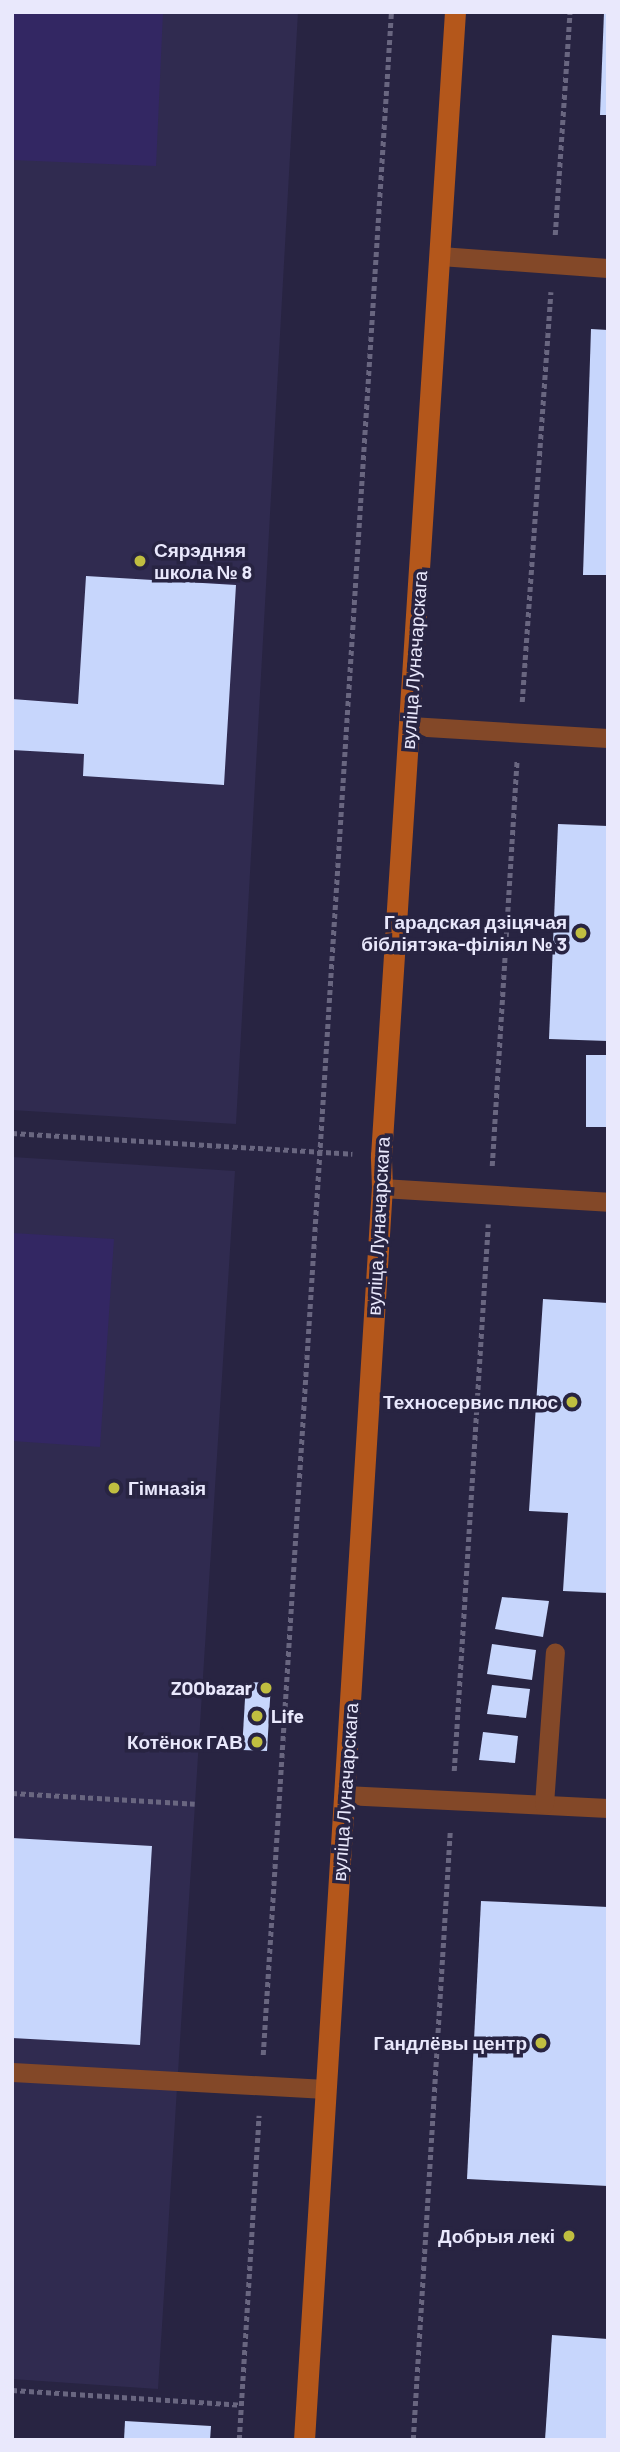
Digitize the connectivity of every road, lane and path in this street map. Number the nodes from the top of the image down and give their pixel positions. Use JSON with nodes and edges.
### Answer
{"nodes":[{"id":1,"x":391,"y":12,"type":"edge"},
{"id":2,"x":455,"y":12,"type":"edge"},
{"id":3,"x":570,"y":12,"type":"edge"},
{"id":4,"x":554,"y":237,"type":"dead end"},
{"id":5,"x":440,"y":256,"type":"junction"},
{"id":6,"x":608,"y":268,"type":"edge"},
{"id":7,"x":551,"y":281,"type":"dead end"},
{"id":8,"x":522,"y":711,"type":"dead end"},
{"id":9,"x":410,"y":726,"type":"junction"},
{"id":10,"x":608,"y":738,"type":"edge"},
{"id":11,"x":517,"y":761,"type":"dead end"},
{"id":12,"x":12,"y":1133,"type":"edge"},
{"id":13,"x":322,"y":1153,"type":"junction"},
{"id":14,"x":381,"y":1156,"type":"junction"},
{"id":15,"x":492,"y":1175,"type":"dead end"},
{"id":16,"x":382,"y":1188,"type":"junction"},
{"id":17,"x":608,"y":1202,"type":"edge"},
{"id":18,"x":489,"y":1209,"type":"dead end"},
{"id":19,"x":555,"y":1652,"type":"dead end"},
{"id":20,"x":453,"y":1780,"type":"dead end"},
{"id":21,"x":12,"y":1793,"type":"edge"},
{"id":22,"x":344,"y":1795,"type":"junction"},
{"id":23,"x":195,"y":1804,"type":"dead end"},
{"id":24,"x":544,"y":1804,"type":"junction"},
{"id":25,"x":608,"y":1808,"type":"edge"},
{"id":26,"x":450,"y":1830,"type":"dead end"},
{"id":27,"x":12,"y":2072,"type":"edge"},
{"id":28,"x":261,"y":2087,"type":"junction"},
{"id":29,"x":326,"y":2090,"type":"junction"},
{"id":30,"x":12,"y":2390,"type":"edge"},
{"id":31,"x":241,"y":2405,"type":"junction"},
{"id":32,"x":239,"y":2440,"type":"edge"},
{"id":33,"x":304,"y":2440,"type":"edge"},
{"id":34,"x":413,"y":2440,"type":"edge"}],
"edges":[{"from":1,"to":13,"type":"path"},
{"from":2,"to":5,"type":"street","name":"вуліца Луначарскага"},
{"from":3,"to":4,"type":"path"},
{"from":5,"to":6,"type":"lane"},
{"from":5,"to":9,"type":"street","name":"вуліца Луначарскага"},
{"from":7,"to":8,"type":"path"},
{"from":9,"to":10,"type":"lane"},
{"from":9,"to":14,"type":"street","name":"вуліца Луначарскага"},
{"from":11,"to":15,"type":"path"},
{"from":12,"to":13,"type":"path"},
{"from":13,"to":14,"type":"path"},
{"from":13,"to":28,"type":"path"},
{"from":14,"to":16,"type":"street","name":"вуліца Луначарскага"},
{"from":16,"to":17,"type":"lane"},
{"from":16,"to":22,"type":"street","name":"вуліца Луначарскага"},
{"from":18,"to":20,"type":"path"},
{"from":19,"to":24,"type":"lane"},
{"from":21,"to":23,"type":"path"},
{"from":22,"to":24,"type":"lane"},
{"from":22,"to":29,"type":"street","name":"вуліца Луначарскага"},
{"from":24,"to":25,"type":"lane"},
{"from":26,"to":34,"type":"path"},
{"from":27,"to":28,"type":"lane"},
{"from":28,"to":29,"type":"lane"},
{"from":28,"to":31,"type":"path"},
{"from":29,"to":33,"type":"street","name":"вуліца Луначарскага"},
{"from":30,"to":31,"type":"path"},
{"from":31,"to":32,"type":"path"}]}
